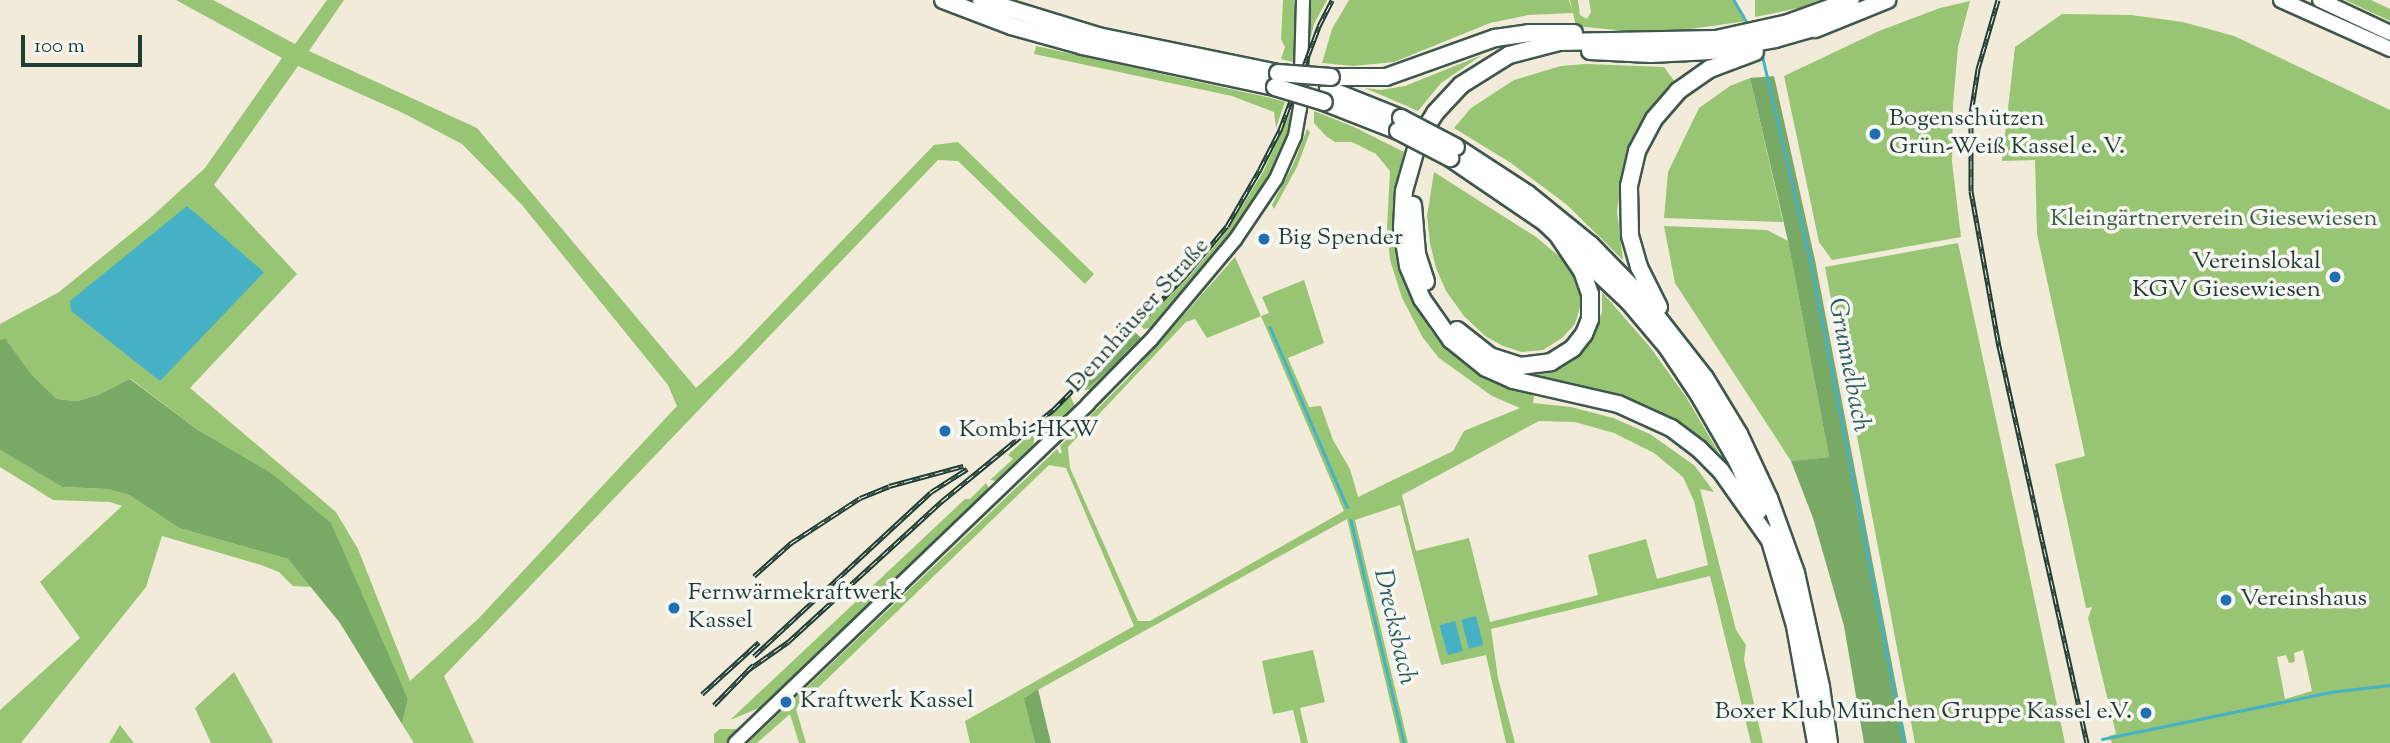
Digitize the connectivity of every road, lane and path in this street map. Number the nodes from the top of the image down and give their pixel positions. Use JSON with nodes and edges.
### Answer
{"nodes":[{"id":1,"x":943,"y":0,"type":"edge"},
{"id":2,"x":981,"y":0,"type":"edge"},
{"id":3,"x":1303,"y":0,"type":"edge"},
{"id":4,"x":1850,"y":0,"type":"edge"},
{"id":5,"x":1887,"y":0,"type":"edge"},
{"id":6,"x":2281,"y":0,"type":"edge"},
{"id":7,"x":2320,"y":0,"type":"edge"},
{"id":8,"x":2390,"y":33,"type":"edge"},
{"id":9,"x":1774,"y":37,"type":"junction"},
{"id":10,"x":1639,"y":41,"type":"junction"},
{"id":11,"x":1741,"y":46,"type":"junction"},
{"id":12,"x":2390,"y":49,"type":"edge"},
{"id":13,"x":1276,"y":80,"type":"junction"},
{"id":14,"x":1327,"y":89,"type":"junction"},
{"id":15,"x":1453,"y":152,"type":"junction"},
{"id":16,"x":1558,"y":234,"type":"junction"},
{"id":17,"x":1673,"y":334,"type":"junction"},
{"id":18,"x":1771,"y":542,"type":"junction"},
{"id":19,"x":735,"y":743,"type":"edge"},
{"id":20,"x":1815,"y":743,"type":"edge"},
{"id":21,"x":1829,"y":743,"type":"edge"}],
"edges":[{"from":1,"to":13,"type":"highway"},
{"from":2,"to":13,"type":"highway"},
{"from":3,"to":19,"type":"street","name":"Dennhäuser Straße"},
{"from":4,"to":9,"type":"highway"},
{"from":5,"to":9,"type":"highway"},
{"from":6,"to":12,"type":"main road"},
{"from":7,"to":8,"type":"main road"},
{"from":9,"to":11,"type":"highway"},
{"from":10,"to":11,"type":"highway"},
{"from":10,"to":14,"type":"highway"},
{"from":10,"to":18,"type":"highway"},
{"from":11,"to":16,"type":"highway"},
{"from":11,"to":17,"type":"highway"},
{"from":13,"to":14,"type":"highway","bridge":true},
{"from":14,"to":15,"type":"highway","bridge":true},
{"from":15,"to":16,"type":"highway"},
{"from":15,"to":17,"type":"highway"},
{"from":16,"to":18,"type":"highway"},
{"from":17,"to":21,"type":"highway"},
{"from":18,"to":20,"type":"highway"}]}
